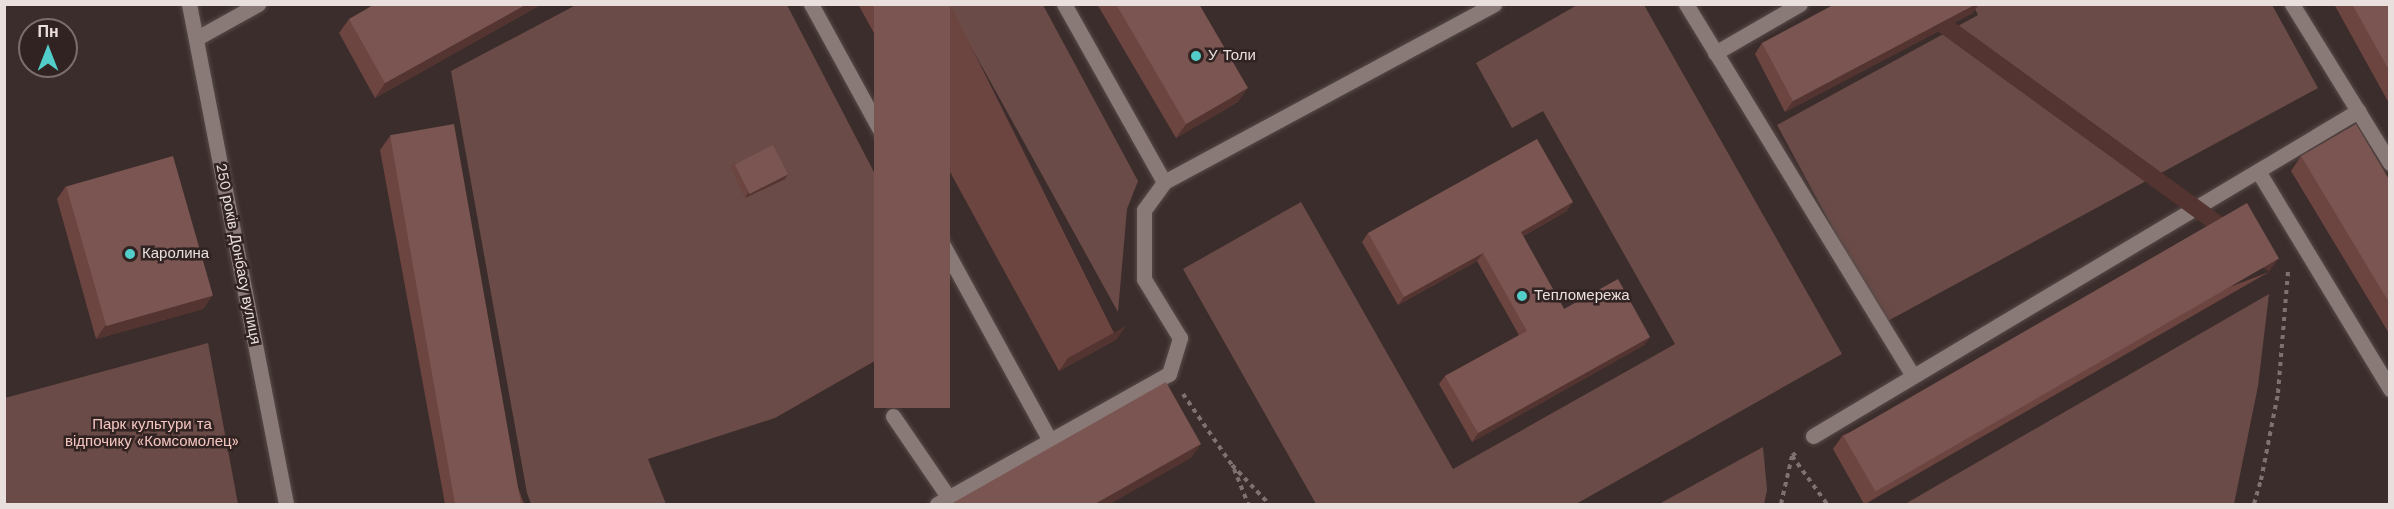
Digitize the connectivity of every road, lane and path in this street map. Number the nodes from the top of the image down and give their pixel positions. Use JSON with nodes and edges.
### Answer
{"nodes":[{"id":1,"x":189,"y":4,"type":"edge"},
{"id":2,"x":258,"y":4,"type":"edge"},
{"id":3,"x":811,"y":4,"type":"edge"},
{"id":4,"x":1064,"y":4,"type":"edge"},
{"id":5,"x":1494,"y":4,"type":"edge"},
{"id":6,"x":1686,"y":4,"type":"edge"},
{"id":7,"x":1800,"y":4,"type":"edge"},
{"id":8,"x":2292,"y":4,"type":"edge"},
{"id":9,"x":1472,"y":10,"type":"edge"},
{"id":10,"x":197,"y":38,"type":"junction"},
{"id":11,"x":1715,"y":52,"type":"junction"},
{"id":12,"x":2358,"y":111,"type":"junction"},
{"id":13,"x":2390,"y":164,"type":"edge"},
{"id":14,"x":2258,"y":171,"type":"junction"},
{"id":15,"x":1164,"y":183,"type":"junction"},
{"id":16,"x":2292,"y":226,"type":"junction"},
{"id":17,"x":1169,"y":374,"type":"junction"},
{"id":18,"x":1912,"y":376,"type":"junction"},
{"id":19,"x":2390,"y":389,"type":"edge"},
{"id":20,"x":893,"y":416,"type":"dead end"},
{"id":21,"x":1813,"y":436,"type":"joint"},
{"id":22,"x":1050,"y":441,"type":"junction"},
{"id":23,"x":1792,"y":456,"type":"junction"},
{"id":24,"x":1232,"y":465,"type":"junction"},
{"id":25,"x":943,"y":501,"type":"edge"},
{"id":26,"x":286,"y":504,"type":"edge"},
{"id":27,"x":1248,"y":504,"type":"edge"},
{"id":28,"x":1269,"y":504,"type":"edge"},
{"id":29,"x":1780,"y":504,"type":"edge"},
{"id":30,"x":1827,"y":504,"type":"edge"},
{"id":31,"x":2254,"y":504,"type":"edge"}],
"edges":[{"from":1,"to":10,"type":"street","name":"250 років Донбасу вулиця"},
{"from":2,"to":10,"type":"street"},
{"from":3,"to":22,"type":"street"},
{"from":4,"to":15,"type":"street"},
{"from":5,"to":9,"type":"street"},
{"from":6,"to":11,"type":"street"},
{"from":7,"to":11,"type":"street"},
{"from":8,"to":12,"type":"street"},
{"from":9,"to":15,"type":"street"},
{"from":10,"to":26,"type":"street","name":"250 років Донбасу вулиця"},
{"from":11,"to":18,"type":"street"},
{"from":12,"to":13,"type":"street"},
{"from":12,"to":14,"type":"street"},
{"from":14,"to":16,"type":"street"},
{"from":14,"to":18,"type":"street"},
{"from":15,"to":17,"type":"street"},
{"from":16,"to":19,"type":"street"},
{"from":16,"to":31,"type":"path"},
{"from":17,"to":22,"type":"street"},
{"from":17,"to":24,"type":"path"},
{"from":18,"to":21,"type":"street"},
{"from":20,"to":25,"type":"street"},
{"from":21,"to":23,"type":"path"},
{"from":22,"to":25,"type":"street"},
{"from":23,"to":29,"type":"path"},
{"from":23,"to":30,"type":"path"},
{"from":24,"to":27,"type":"path"},
{"from":24,"to":28,"type":"path"}]}
